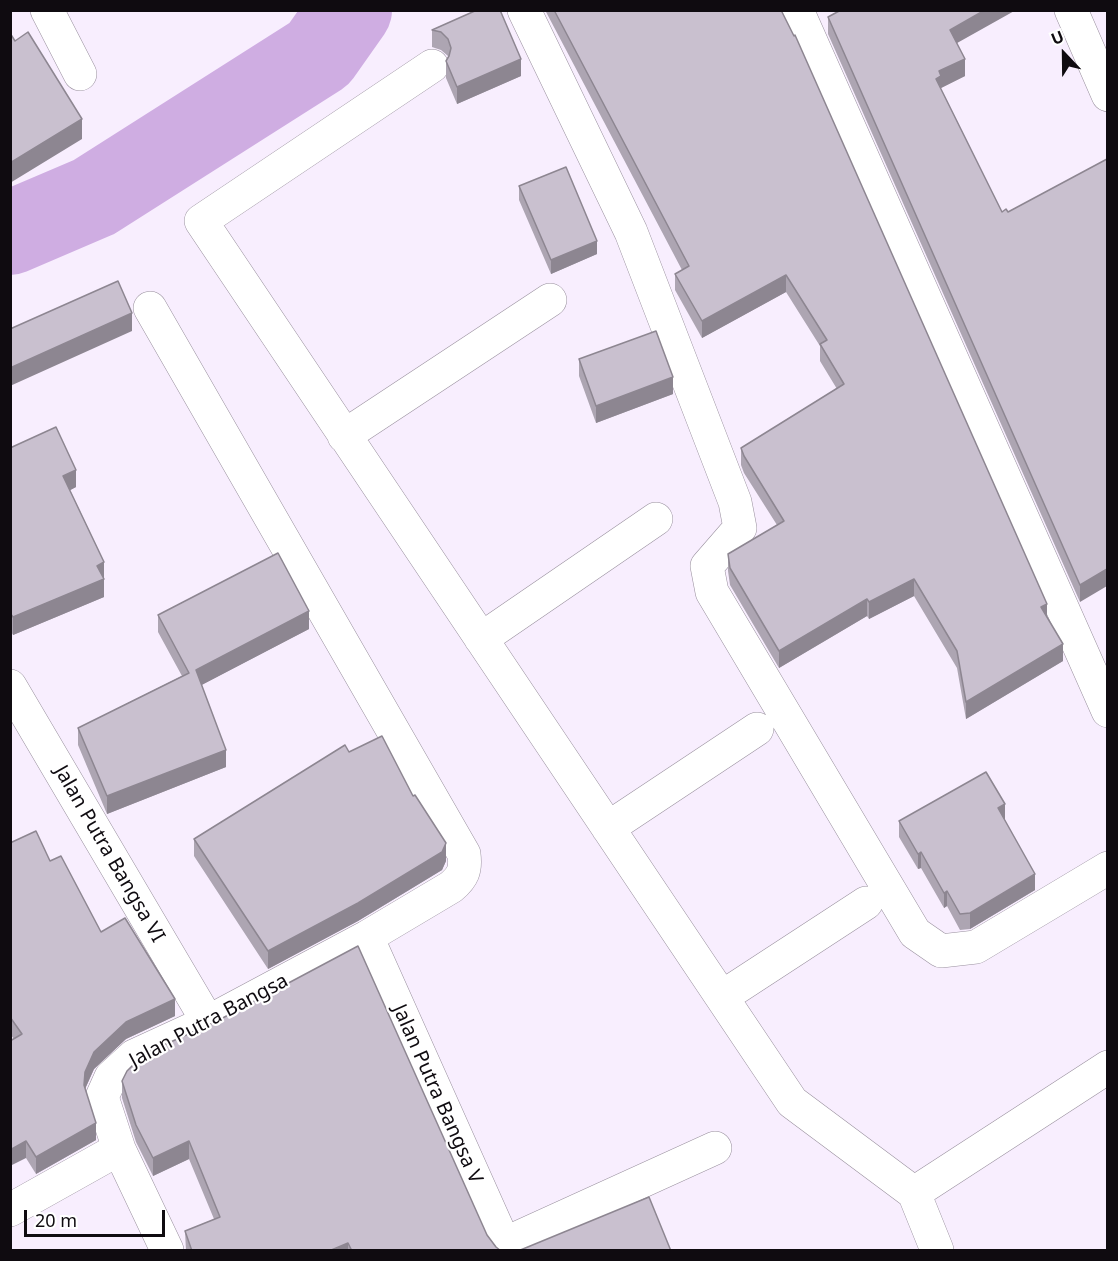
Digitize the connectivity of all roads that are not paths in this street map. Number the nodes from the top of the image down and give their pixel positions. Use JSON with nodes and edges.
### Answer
{"nodes":[{"id":1,"x":47,"y":10,"type":"edge"},
{"id":2,"x":524,"y":10,"type":"edge"},
{"id":3,"x":797,"y":10,"type":"edge"},
{"id":4,"x":1071,"y":10,"type":"edge"},
{"id":5,"x":432,"y":66,"type":"dead end"},
{"id":6,"x":80,"y":74,"type":"dead end"},
{"id":7,"x":1107,"y":95,"type":"edge"},
{"id":8,"x":550,"y":300,"type":"dead end"},
{"id":9,"x":150,"y":308,"type":"dead end"},
{"id":10,"x":344,"y":436,"type":"junction"},
{"id":11,"x":656,"y":519,"type":"dead end"},
{"id":12,"x":481,"y":639,"type":"junction"},
{"id":13,"x":10,"y":686,"type":"edge"},
{"id":14,"x":1107,"y":711,"type":"edge"},
{"id":15,"x":757,"y":729,"type":"dead end"},
{"id":16,"x":608,"y":828,"type":"junction"},
{"id":17,"x":1107,"y":868,"type":"edge"},
{"id":18,"x":866,"y":903,"type":"dead end"},
{"id":19,"x":367,"y":937,"type":"junction"},
{"id":20,"x":722,"y":997,"type":"junction"},
{"id":21,"x":208,"y":1022,"type":"junction"},
{"id":22,"x":1107,"y":1067,"type":"edge"},
{"id":23,"x":715,"y":1148,"type":"dead end"},
{"id":24,"x":119,"y":1149,"type":"junction"},
{"id":25,"x":914,"y":1193,"type":"junction"},
{"id":26,"x":10,"y":1210,"type":"edge"},
{"id":27,"x":505,"y":1247,"type":"edge"},
{"id":28,"x":167,"y":1251,"type":"edge"},
{"id":29,"x":937,"y":1251,"type":"edge"}],
"edges":[{"from":1,"to":6,"type":"street"},
{"from":2,"to":17,"type":"street"},
{"from":3,"to":14,"type":"street"},
{"from":4,"to":7,"type":"street"},
{"from":5,"to":10,"type":"street"},
{"from":8,"to":10,"type":"street"},
{"from":9,"to":19,"type":"street","name":"Jalan Putra Bangsa"},
{"from":10,"to":12,"type":"street"},
{"from":11,"to":12,"type":"street"},
{"from":12,"to":16,"type":"street"},
{"from":13,"to":21,"type":"street","name":"Jalan Putra Bangsa VI"},
{"from":15,"to":16,"type":"street"},
{"from":16,"to":20,"type":"street"},
{"from":18,"to":20,"type":"street"},
{"from":19,"to":21,"type":"street","name":"Jalan Putra Bangsa"},
{"from":19,"to":27,"type":"street","name":"Jalan Putra Bangsa V"},
{"from":20,"to":25,"type":"street"},
{"from":21,"to":24,"type":"street","name":"Jalan Putra Bangsa"},
{"from":22,"to":25,"type":"street"},
{"from":23,"to":27,"type":"street"},
{"from":24,"to":26,"type":"street"},
{"from":24,"to":28,"type":"street","name":"Jalan Putra Bangsa"},
{"from":25,"to":29,"type":"street"}]}
